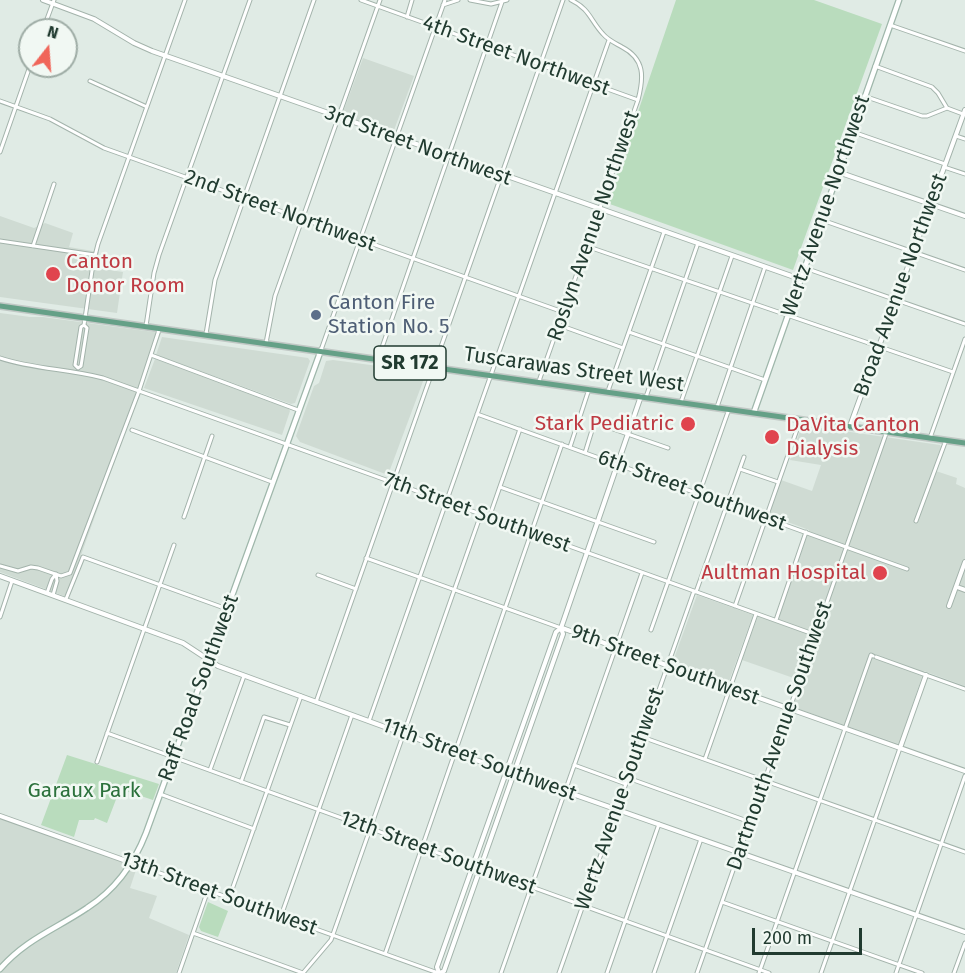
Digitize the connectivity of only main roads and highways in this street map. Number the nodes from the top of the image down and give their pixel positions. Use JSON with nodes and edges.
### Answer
{"nodes":[{"id":1,"x":899,"y":0,"type":"edge"},
{"id":2,"x":0,"y":306,"type":"edge"},
{"id":3,"x":321,"y":351,"type":"junction"},
{"id":4,"x":754,"y":412,"type":"junction"},
{"id":5,"x":965,"y":443,"type":"edge"},
{"id":6,"x":0,"y":969,"type":"edge"}],
"edges":[{"from":1,"to":4,"type":"main road","name":"Wertz Avenue Northwest"},
{"from":2,"to":3,"type":"main road","name":"Tuscarawas Street West","number":"SR 172"},
{"from":3,"to":4,"type":"main road","name":"Tuscarawas Street West","number":"SR 172"},
{"from":3,"to":6,"type":"main road","name":"Raff Road Southwest"},
{"from":4,"to":5,"type":"main road","name":"Tuscarawas Street West","number":"SR 172"}]}
